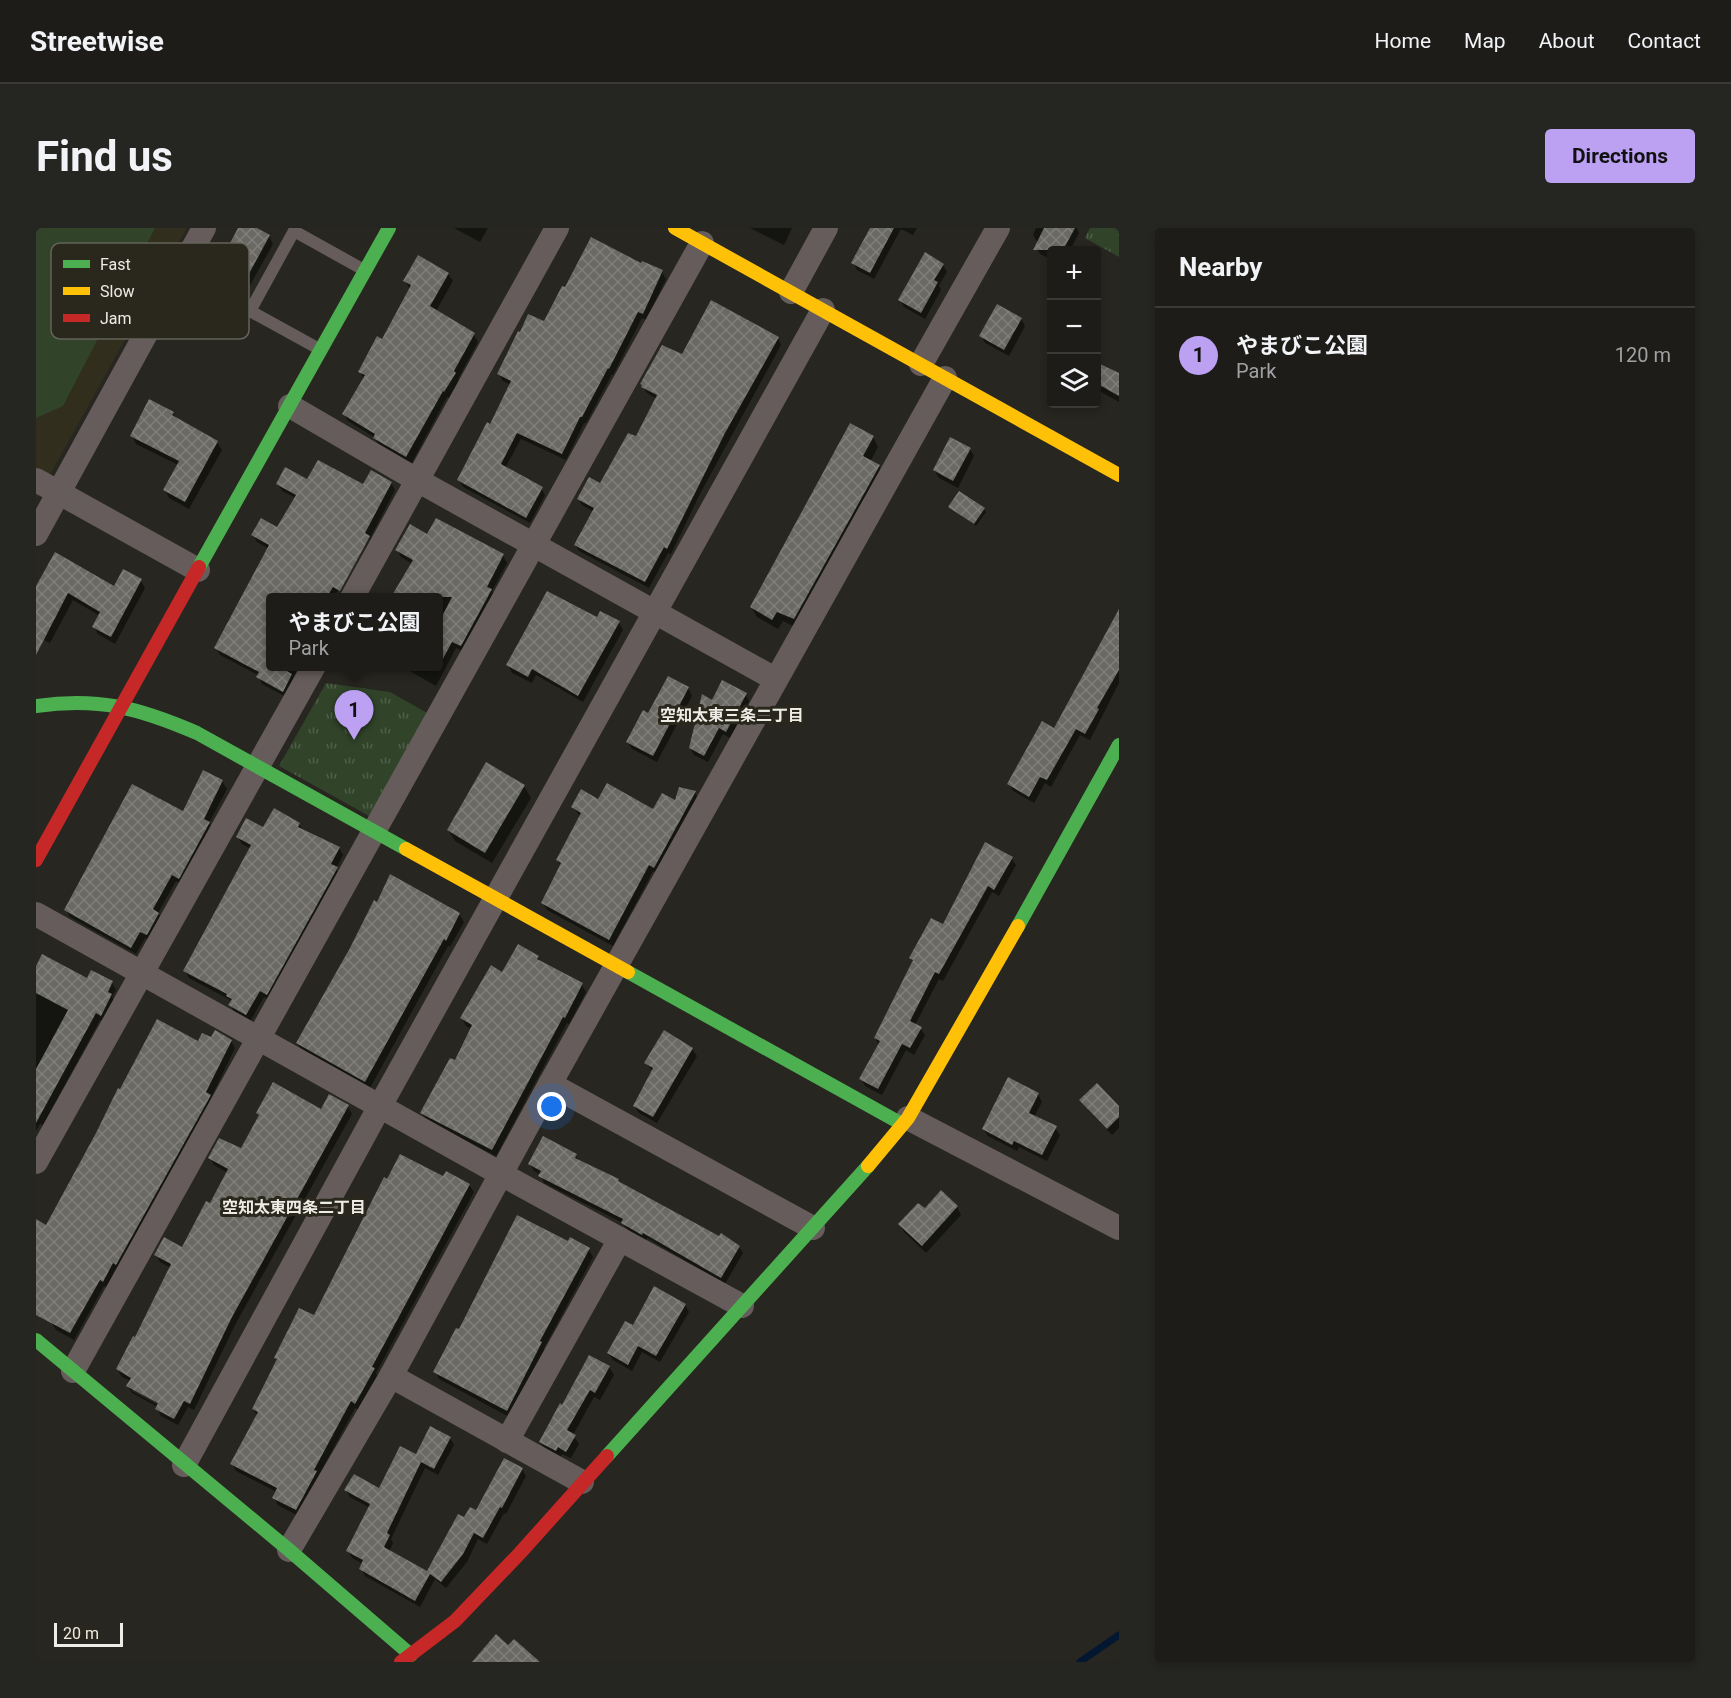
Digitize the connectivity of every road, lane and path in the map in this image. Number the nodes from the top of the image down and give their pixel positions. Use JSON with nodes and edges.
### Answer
{"nodes":[{"id":1,"x":204,"y":228,"type":"edge"},
{"id":2,"x":557,"y":228,"type":"edge"},
{"id":3,"x":675,"y":228,"type":"edge"},
{"id":4,"x":826,"y":228,"type":"edge"},
{"id":5,"x":998,"y":228,"type":"edge"},
{"id":6,"x":379,"y":231,"type":"edge"},
{"id":7,"x":196,"y":243,"type":"edge"},
{"id":8,"x":702,"y":243,"type":"junction"},
{"id":9,"x":365,"y":270,"type":"junction"},
{"id":10,"x":791,"y":292,"type":"junction"},
{"id":11,"x":823,"y":310,"type":"junction"},
{"id":12,"x":143,"y":339,"type":"edge"},
{"id":13,"x":321,"y":350,"type":"junction"},
{"id":14,"x":921,"y":364,"type":"junction"},
{"id":15,"x":945,"y":378,"type":"junction"},
{"id":16,"x":290,"y":406,"type":"junction"},
{"id":17,"x":1119,"y":475,"type":"edge"},
{"id":18,"x":36,"y":480,"type":"edge"},
{"id":19,"x":417,"y":480,"type":"junction"},
{"id":20,"x":59,"y":493,"type":"junction"},
{"id":21,"x":36,"y":534,"type":"edge"},
{"id":22,"x":534,"y":546,"type":"junction"},
{"id":23,"x":198,"y":570,"type":"junction"},
{"id":24,"x":354,"y":593,"type":"edge"},
{"id":25,"x":655,"y":612,"type":"junction"},
{"id":26,"x":311,"y":671,"type":"edge"},
{"id":27,"x":775,"y":679,"type":"junction"},
{"id":28,"x":36,"y":706,"type":"edge"},
{"id":29,"x":121,"y":706,"type":"junction"},
{"id":30,"x":1119,"y":745,"type":"edge"},
{"id":31,"x":258,"y":768,"type":"junction"},
{"id":32,"x":374,"y":832,"type":"junction"},
{"id":33,"x":36,"y":860,"type":"edge"},
{"id":34,"x":496,"y":900,"type":"junction"},
{"id":35,"x":36,"y":914,"type":"edge"},
{"id":36,"x":616,"y":966,"type":"junction"},
{"id":37,"x":141,"y":973,"type":"junction"},
{"id":38,"x":259,"y":1039,"type":"junction"},
{"id":39,"x":550,"y":1084,"type":"junction"},
{"id":40,"x":380,"y":1106,"type":"junction"},
{"id":41,"x":905,"y":1121,"type":"junction"},
{"id":42,"x":36,"y":1162,"type":"edge"},
{"id":43,"x":501,"y":1174,"type":"junction"},
{"id":44,"x":813,"y":1228,"type":"junction"},
{"id":45,"x":1119,"y":1228,"type":"edge"},
{"id":46,"x":620,"y":1239,"type":"junction"},
{"id":47,"x":742,"y":1306,"type":"junction"},
{"id":48,"x":36,"y":1340,"type":"edge"},
{"id":49,"x":73,"y":1371,"type":"junction"},
{"id":50,"x":391,"y":1376,"type":"junction"},
{"id":51,"x":507,"y":1441,"type":"junction"},
{"id":52,"x":184,"y":1465,"type":"junction"},
{"id":53,"x":582,"y":1482,"type":"junction"},
{"id":54,"x":289,"y":1550,"type":"junction"},
{"id":55,"x":406,"y":1658,"type":"edge"}],
"edges":[{"from":1,"to":7,"type":"street"},
{"from":2,"to":19,"type":"street"},
{"from":3,"to":8,"type":"street"},
{"from":4,"to":10,"type":"street"},
{"from":5,"to":14,"type":"street"},
{"from":6,"to":9,"type":"street"},
{"from":8,"to":10,"type":"street"},
{"from":8,"to":22,"type":"street"},
{"from":9,"to":13,"type":"street"},
{"from":9,"to":13,"type":"lane"},
{"from":10,"to":11,"type":"street"},
{"from":11,"to":14,"type":"street"},
{"from":11,"to":25,"type":"street"},
{"from":12,"to":20,"type":"street"},
{"from":13,"to":16,"type":"street"},
{"from":14,"to":15,"type":"street"},
{"from":15,"to":17,"type":"street"},
{"from":15,"to":27,"type":"street"},
{"from":16,"to":19,"type":"street"},
{"from":16,"to":23,"type":"street"},
{"from":18,"to":20,"type":"street"},
{"from":19,"to":22,"type":"street"},
{"from":19,"to":24,"type":"street"},
{"from":20,"to":21,"type":"street"},
{"from":20,"to":23,"type":"street"},
{"from":22,"to":25,"type":"street"},
{"from":22,"to":32,"type":"street"},
{"from":23,"to":29,"type":"street"},
{"from":25,"to":27,"type":"street"},
{"from":25,"to":34,"type":"street"},
{"from":26,"to":31,"type":"street"},
{"from":27,"to":36,"type":"street"},
{"from":28,"to":29,"type":"street"},
{"from":29,"to":31,"type":"street"},
{"from":29,"to":33,"type":"street"},
{"from":30,"to":41,"type":"street"},
{"from":31,"to":32,"type":"street"},
{"from":31,"to":37,"type":"street"},
{"from":32,"to":34,"type":"street"},
{"from":32,"to":38,"type":"street"},
{"from":34,"to":36,"type":"street"},
{"from":34,"to":40,"type":"street"},
{"from":35,"to":37,"type":"street"},
{"from":36,"to":39,"type":"street"},
{"from":36,"to":41,"type":"street"},
{"from":37,"to":38,"type":"street"},
{"from":37,"to":42,"type":"street"},
{"from":38,"to":40,"type":"street"},
{"from":38,"to":49,"type":"street"},
{"from":39,"to":43,"type":"street"},
{"from":39,"to":44,"type":"street"},
{"from":40,"to":43,"type":"street"},
{"from":40,"to":52,"type":"street"},
{"from":41,"to":44,"type":"street"},
{"from":41,"to":45,"type":"street"},
{"from":43,"to":46,"type":"street"},
{"from":43,"to":50,"type":"street"},
{"from":44,"to":47,"type":"street"},
{"from":46,"to":47,"type":"street"},
{"from":46,"to":51,"type":"street"},
{"from":47,"to":53,"type":"street"},
{"from":48,"to":49,"type":"street"},
{"from":49,"to":52,"type":"street"},
{"from":50,"to":51,"type":"street"},
{"from":50,"to":54,"type":"street"},
{"from":51,"to":53,"type":"street"},
{"from":52,"to":54,"type":"street"},
{"from":53,"to":55,"type":"street"},
{"from":54,"to":55,"type":"street"}]}
